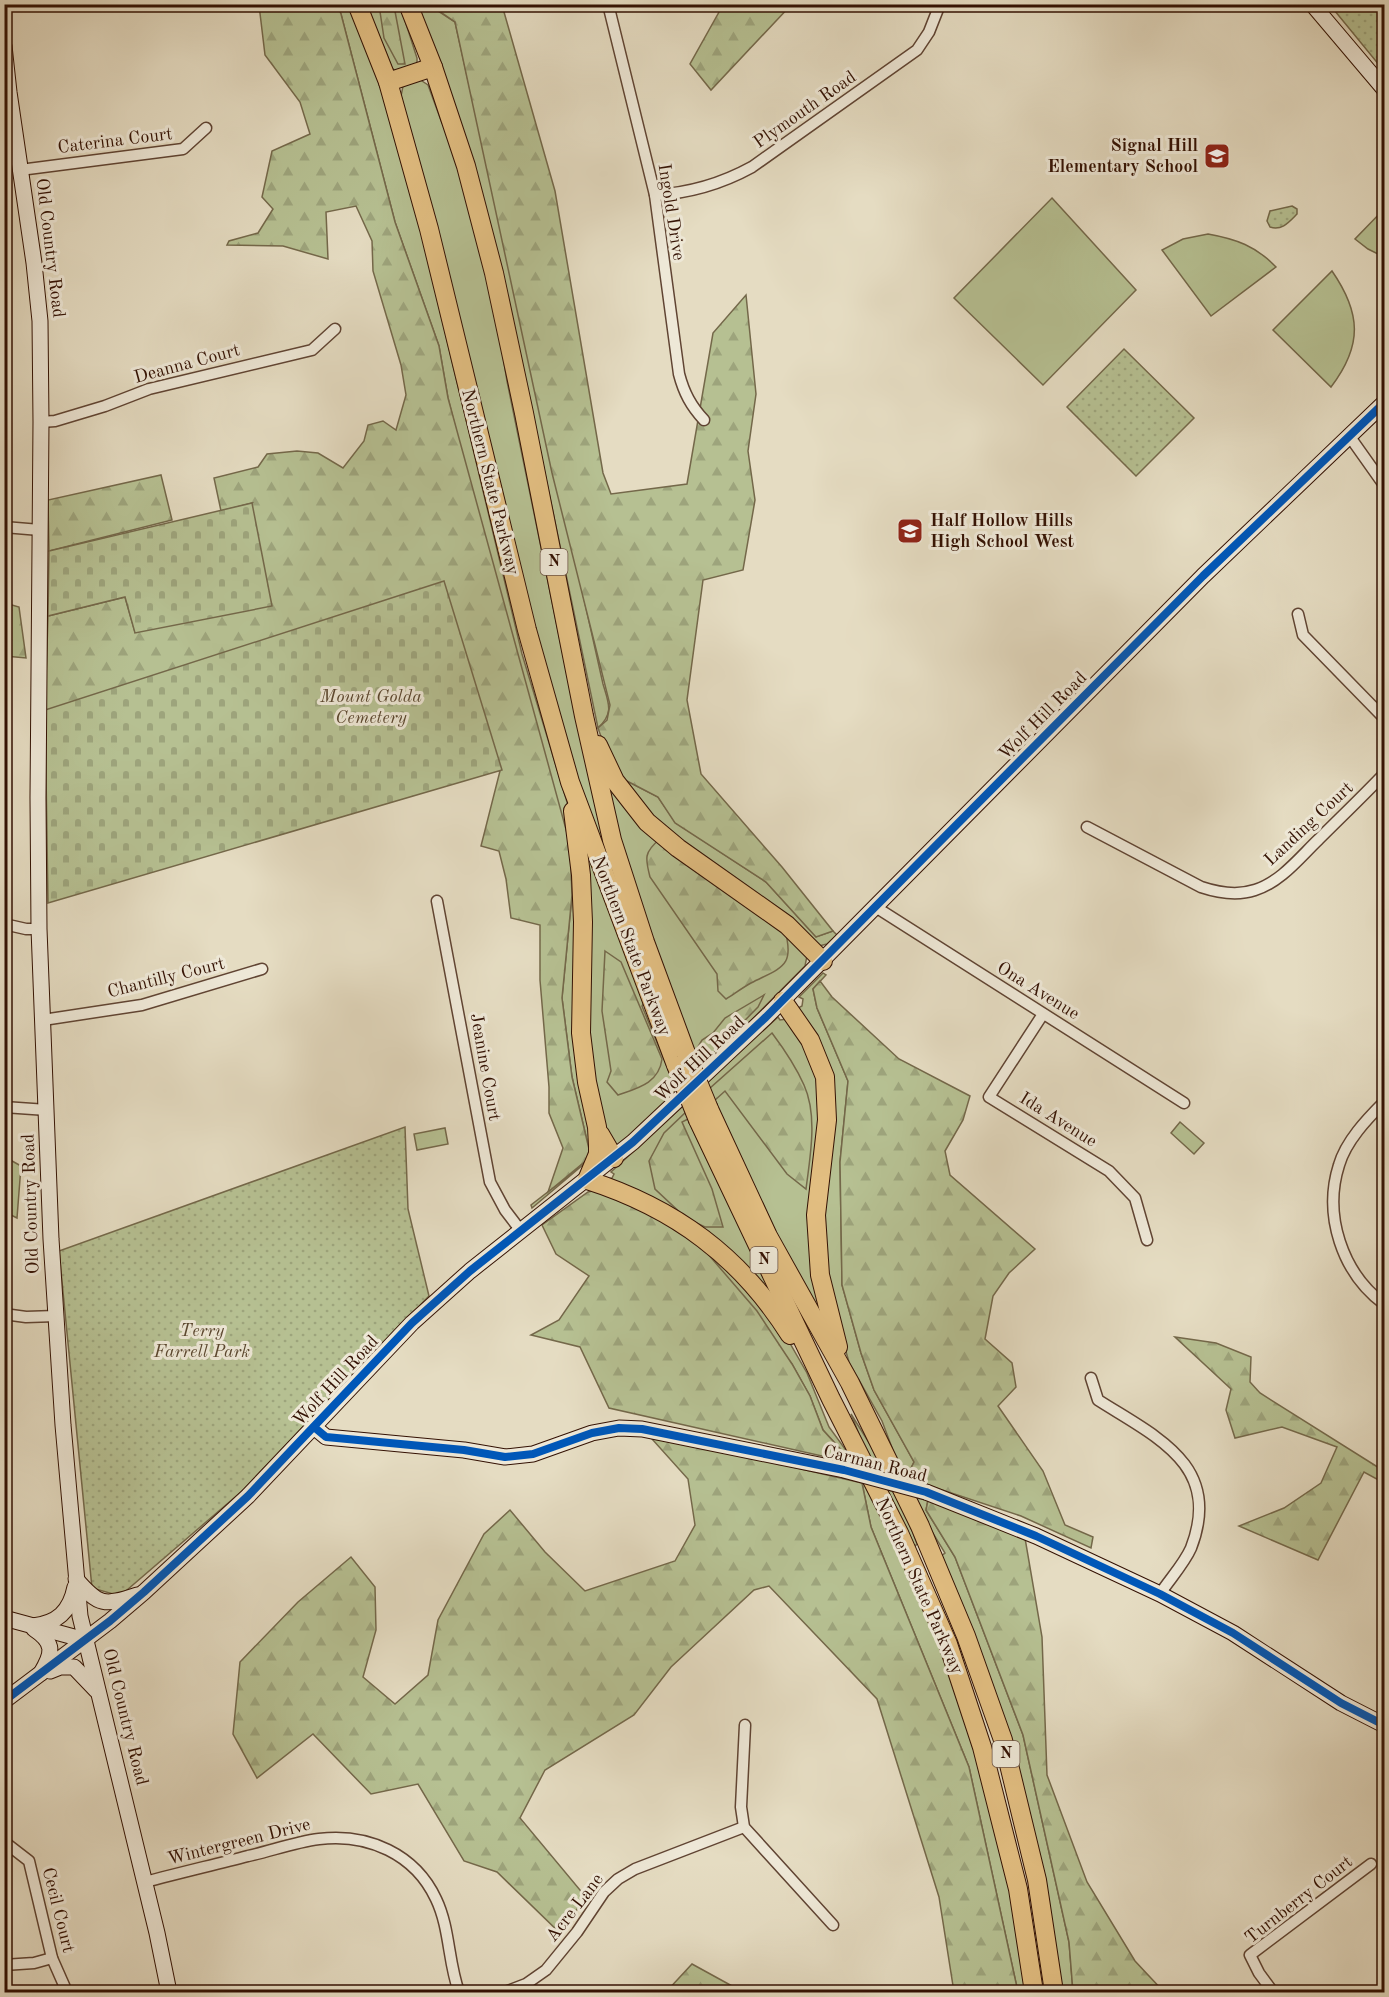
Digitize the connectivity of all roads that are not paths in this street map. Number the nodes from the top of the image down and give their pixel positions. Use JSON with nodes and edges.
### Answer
{"nodes":[{"id":1,"x":357,"y":4,"type":"edge"},
{"id":2,"x":408,"y":4,"type":"edge"},
{"id":3,"x":608,"y":4,"type":"edge"},
{"id":4,"x":940,"y":4,"type":"edge"},
{"id":5,"x":1312,"y":4,"type":"edge"},
{"id":6,"x":4,"y":46,"type":"edge"},
{"id":7,"x":433,"y":67,"type":"junction"},
{"id":8,"x":388,"y":82,"type":"junction"},
{"id":9,"x":1384,"y":89,"type":"edge"},
{"id":10,"x":206,"y":128,"type":"dead end"},
{"id":11,"x":20,"y":170,"type":"junction"},
{"id":12,"x":655,"y":195,"type":"junction"},
{"id":13,"x":335,"y":329,"type":"dead end"},
{"id":14,"x":1384,"y":403,"type":"edge"},
{"id":15,"x":704,"y":420,"type":"dead end"},
{"id":16,"x":41,"y":422,"type":"junction"},
{"id":17,"x":1350,"y":437,"type":"junction"},
{"id":18,"x":1384,"y":485,"type":"edge"},
{"id":19,"x":4,"y":527,"type":"edge"},
{"id":20,"x":40,"y":530,"type":"junction"},
{"id":21,"x":1298,"y":614,"type":"dead end"},
{"id":22,"x":584,"y":716,"type":"junction"},
{"id":23,"x":1384,"y":718,"type":"edge"},
{"id":24,"x":1384,"y":774,"type":"edge"},
{"id":25,"x":570,"y":782,"type":"junction"},
{"id":26,"x":1087,"y":827,"type":"dead end"},
{"id":27,"x":437,"y":901,"type":"dead end"},
{"id":28,"x":874,"y":906,"type":"junction"},
{"id":29,"x":4,"y":924,"type":"edge"},
{"id":30,"x":39,"y":929,"type":"junction"},
{"id":31,"x":823,"y":961,"type":"junction"},
{"id":32,"x":262,"y":969,"type":"dead end"},
{"id":33,"x":783,"y":1001,"type":"junction"},
{"id":34,"x":1043,"y":1014,"type":"junction"},
{"id":35,"x":43,"y":1020,"type":"junction"},
{"id":36,"x":681,"y":1059,"type":"junction"},
{"id":37,"x":1384,"y":1102,"type":"edge"},
{"id":38,"x":1184,"y":1103,"type":"dead end"},
{"id":39,"x":4,"y":1107,"type":"edge"},
{"id":40,"x":47,"y":1110,"type":"junction"},
{"id":41,"x":704,"y":1114,"type":"junction"},
{"id":42,"x":597,"y":1127,"type":"junction"},
{"id":43,"x":614,"y":1158,"type":"junction"},
{"id":44,"x":587,"y":1180,"type":"junction"},
{"id":45,"x":521,"y":1231,"type":"junction"},
{"id":46,"x":1147,"y":1240,"type":"dead end"},
{"id":47,"x":1384,"y":1304,"type":"edge"},
{"id":48,"x":4,"y":1314,"type":"edge"},
{"id":49,"x":56,"y":1316,"type":"junction"},
{"id":50,"x":1092,"y":1378,"type":"dead end"},
{"id":51,"x":850,"y":1383,"type":"junction"},
{"id":52,"x":831,"y":1399,"type":"junction"},
{"id":53,"x":314,"y":1427,"type":"junction"},
{"id":54,"x":76,"y":1579,"type":"junction"},
{"id":55,"x":144,"y":1592,"type":"junction"},
{"id":56,"x":1160,"y":1594,"type":"junction"},
{"id":57,"x":4,"y":1618,"type":"edge"},
{"id":58,"x":30,"y":1626,"type":"junction"},
{"id":59,"x":85,"y":1640,"type":"junction"},
{"id":60,"x":39,"y":1676,"type":"junction"},
{"id":61,"x":99,"y":1693,"type":"junction"},
{"id":62,"x":4,"y":1701,"type":"edge"},
{"id":63,"x":745,"y":1725,"type":"dead end"},
{"id":64,"x":1384,"y":1725,"type":"edge"},
{"id":65,"x":744,"y":1827,"type":"junction"},
{"id":66,"x":7,"y":1844,"type":"dead end"},
{"id":67,"x":1371,"y":1864,"type":"dead end"},
{"id":68,"x":145,"y":1882,"type":"junction"},
{"id":69,"x":834,"y":1925,"type":"dead end"},
{"id":70,"x":52,"y":1958,"type":"junction"},
{"id":71,"x":4,"y":1965,"type":"edge"},
{"id":72,"x":67,"y":1992,"type":"edge"},
{"id":73,"x":169,"y":1992,"type":"edge"},
{"id":74,"x":459,"y":1992,"type":"edge"},
{"id":75,"x":505,"y":1992,"type":"edge"},
{"id":76,"x":1034,"y":1992,"type":"edge"},
{"id":77,"x":1054,"y":1992,"type":"edge"},
{"id":78,"x":1273,"y":1992,"type":"edge"}],
"edges":[{"from":1,"to":8,"type":"highway","name":"Northern State Parkway","number":"N"},
{"from":2,"to":7,"type":"highway","name":"Northern State Parkway","number":"N"},
{"from":3,"to":12,"type":"street","name":"Ingold Drive"},
{"from":4,"to":12,"type":"street","name":"Plymouth Road"},
{"from":5,"to":9,"type":"street"},
{"from":6,"to":11,"type":"street","name":"Old Country Road"},
{"from":7,"to":8,"type":"highway"},
{"from":7,"to":22,"type":"highway","name":"Northern State Parkway","number":"N"},
{"from":8,"to":25,"type":"highway","name":"Northern State Parkway","number":"N"},
{"from":10,"to":11,"type":"street","name":"Caterina Court"},
{"from":11,"to":16,"type":"street","name":"Old Country Road"},
{"from":12,"to":15,"type":"street","name":"Ingold Drive"},
{"from":13,"to":16,"type":"street","name":"Deanna Court"},
{"from":14,"to":17,"type":"street","name":"Wolf Hill Road"},
{"from":16,"to":20,"type":"street","name":"Old Country Road"},
{"from":17,"to":18,"type":"street"},
{"from":17,"to":28,"type":"street","name":"Wolf Hill Road"},
{"from":19,"to":20,"type":"street"},
{"from":20,"to":30,"type":"street","name":"Old Country Road"},
{"from":21,"to":23,"type":"street"},
{"from":22,"to":31,"type":"highway"},
{"from":22,"to":36,"type":"highway","name":"Northern State Parkway","number":"N"},
{"from":24,"to":26,"type":"street","name":"Landing Court"},
{"from":25,"to":36,"type":"highway","name":"Northern State Parkway","number":"N"},
{"from":25,"to":42,"type":"highway"},
{"from":27,"to":45,"type":"street","name":"Jeanine Court"},
{"from":28,"to":31,"type":"street","name":"Wolf Hill Road"},
{"from":28,"to":34,"type":"street","name":"Ona Avenue"},
{"from":29,"to":30,"type":"street"},
{"from":30,"to":35,"type":"street","name":"Old Country Road"},
{"from":31,"to":33,"type":"street","name":"Wolf Hill Road"},
{"from":32,"to":35,"type":"street","name":"Chantilly Court"},
{"from":33,"to":43,"type":"street","name":"Wolf Hill Road"},
{"from":33,"to":51,"type":"highway"},
{"from":34,"to":38,"type":"street","name":"Ona Avenue"},
{"from":34,"to":46,"type":"street","name":"Ida Avenue"},
{"from":35,"to":40,"type":"street","name":"Old Country Road"},
{"from":36,"to":41,"type":"highway","name":"Northern State Parkway","number":"N","bridge":true},
{"from":37,"to":47,"type":"street"},
{"from":39,"to":40,"type":"street"},
{"from":40,"to":49,"type":"street","name":"Old Country Road"},
{"from":41,"to":51,"type":"highway","name":"Northern State Parkway","number":"N"},
{"from":41,"to":52,"type":"highway","name":"Northern State Parkway","number":"N"},
{"from":42,"to":43,"type":"highway"},
{"from":42,"to":44,"type":"highway"},
{"from":43,"to":44,"type":"street","name":"Wolf Hill Road"},
{"from":44,"to":45,"type":"street","name":"Wolf Hill Road"},
{"from":44,"to":52,"type":"highway"},
{"from":45,"to":53,"type":"street","name":"Wolf Hill Road"},
{"from":48,"to":49,"type":"street"},
{"from":49,"to":54,"type":"street","name":"Old Country Road"},
{"from":50,"to":56,"type":"street"},
{"from":51,"to":77,"type":"highway","name":"Northern State Parkway","number":"N"},
{"from":52,"to":76,"type":"highway","name":"Northern State Parkway","number":"N"},
{"from":53,"to":55,"type":"street","name":"Wolf Hill Road"},
{"from":53,"to":56,"type":"street","name":"Carman Road","bridge":true},
{"from":54,"to":55,"type":"street"},
{"from":54,"to":58,"type":"street"},
{"from":54,"to":59,"type":"street","name":"Old Country Road"},
{"from":55,"to":59,"type":"street","name":"Wolf Hill Road"},
{"from":56,"to":64,"type":"street","name":"Carman Road"},
{"from":57,"to":58,"type":"street"},
{"from":58,"to":59,"type":"street"},
{"from":58,"to":60,"type":"street"},
{"from":59,"to":60,"type":"street","name":"Wolf Hill Road"},
{"from":59,"to":61,"type":"street","name":"Old Country Road"},
{"from":60,"to":61,"type":"street"},
{"from":60,"to":62,"type":"street","name":"Wolf Hill Road"},
{"from":61,"to":68,"type":"street","name":"Old Country Road"},
{"from":63,"to":65,"type":"street"},
{"from":65,"to":69,"type":"street"},
{"from":65,"to":75,"type":"street","name":"Acre Lane"},
{"from":66,"to":70,"type":"street","name":"Cecil Court"},
{"from":67,"to":78,"type":"street","name":"Turnberry Court"},
{"from":68,"to":73,"type":"street","name":"Old Country Road"},
{"from":68,"to":74,"type":"street","name":"Wintergreen Drive"},
{"from":70,"to":71,"type":"street"},
{"from":70,"to":72,"type":"street","name":"Cecil Court"}]}
